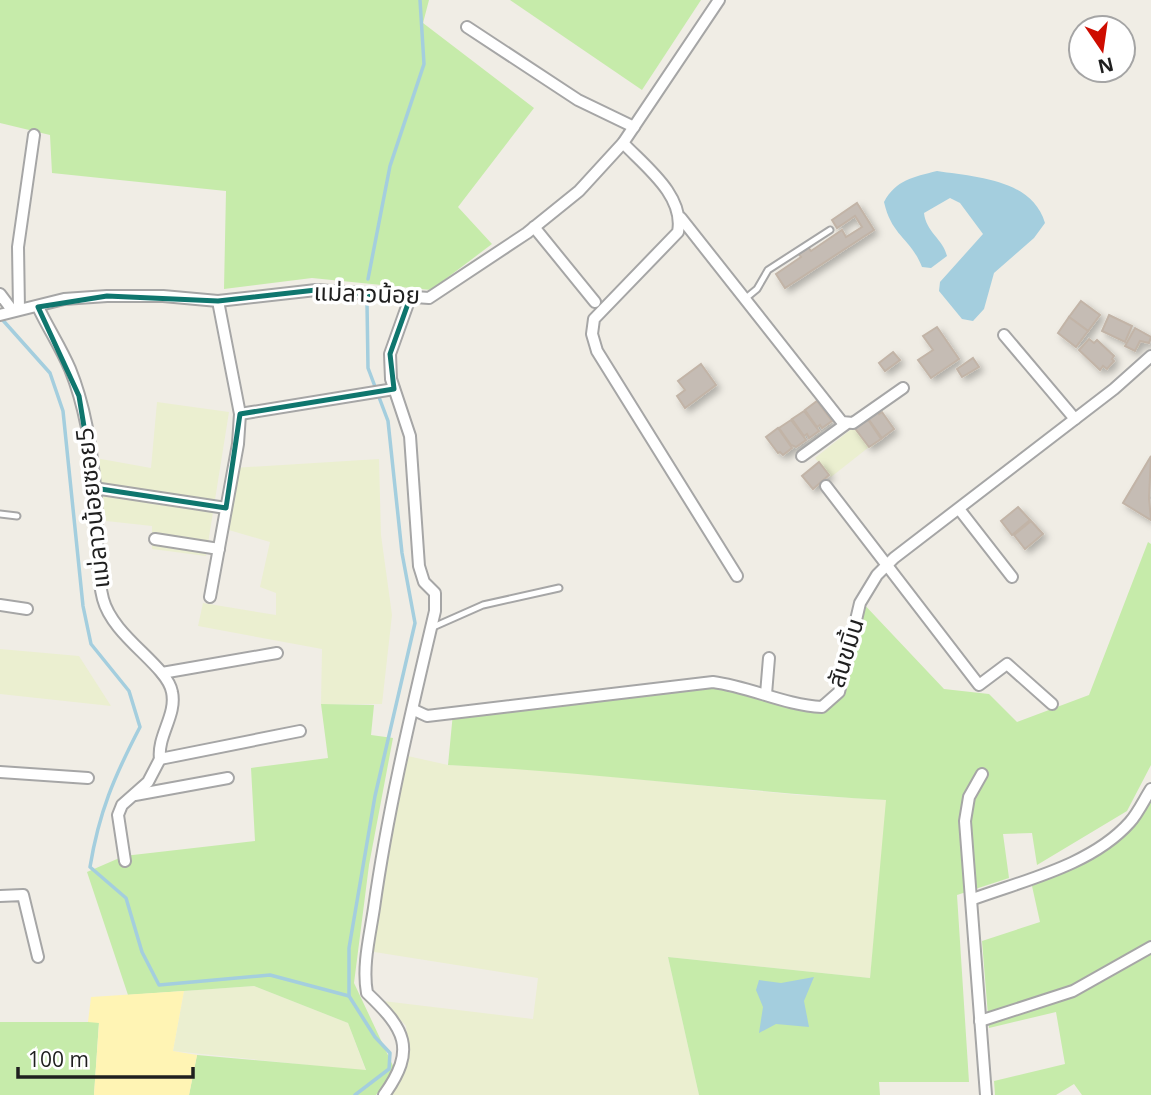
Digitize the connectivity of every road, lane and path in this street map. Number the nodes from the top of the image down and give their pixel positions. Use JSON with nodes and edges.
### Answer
{"nodes":[{"id":1,"x":719,"y":0,"type":"edge"},
{"id":2,"x":467,"y":27,"type":"dead end"},
{"id":3,"x":634,"y":127,"type":"junction"},
{"id":4,"x":34,"y":135,"type":"dead end"},
{"id":5,"x":623,"y":143,"type":"junction"},
{"id":6,"x":681,"y":218,"type":"junction"},
{"id":7,"x":534,"y":227,"type":"junction"},
{"id":8,"x":830,"y":230,"type":"dead end"},
{"id":9,"x":0,"y":294,"type":"edge"},
{"id":10,"x":410,"y":298,"type":"junction"},
{"id":11,"x":746,"y":298,"type":"junction"},
{"id":12,"x":218,"y":301,"type":"junction"},
{"id":13,"x":594,"y":302,"type":"dead end"},
{"id":14,"x":38,"y":307,"type":"junction"},
{"id":15,"x":15,"y":310,"type":"junction"},
{"id":16,"x":0,"y":315,"type":"edge"},
{"id":17,"x":1004,"y":335,"type":"dead end"},
{"id":18,"x":1151,"y":356,"type":"edge"},
{"id":19,"x":394,"y":388,"type":"junction"},
{"id":20,"x":904,"y":388,"type":"dead end"},
{"id":21,"x":240,"y":414,"type":"junction"},
{"id":22,"x":1075,"y":419,"type":"junction"},
{"id":23,"x":846,"y":424,"type":"junction"},
{"id":24,"x":802,"y":456,"type":"dead end"},
{"id":25,"x":826,"y":486,"type":"dead end"},
{"id":26,"x":94,"y":488,"type":"junction"},
{"id":27,"x":226,"y":508,"type":"junction"},
{"id":28,"x":959,"y":509,"type":"junction"},
{"id":29,"x":0,"y":514,"type":"edge"},
{"id":30,"x":17,"y":516,"type":"dead end"},
{"id":31,"x":155,"y":539,"type":"dead end"},
{"id":32,"x":219,"y":549,"type":"junction"},
{"id":33,"x":888,"y":565,"type":"junction"},
{"id":34,"x":737,"y":576,"type":"dead end"},
{"id":35,"x":1012,"y":576,"type":"dead end"},
{"id":36,"x":559,"y":588,"type":"dead end"},
{"id":37,"x":210,"y":597,"type":"dead end"},
{"id":38,"x":0,"y":606,"type":"edge"},
{"id":39,"x":27,"y":609,"type":"dead end"},
{"id":40,"x":431,"y":628,"type":"junction"},
{"id":41,"x":277,"y":653,"type":"dead end"},
{"id":42,"x":769,"y":658,"type":"dead end"},
{"id":43,"x":162,"y":673,"type":"junction"},
{"id":44,"x":766,"y":694,"type":"junction"},
{"id":45,"x":1052,"y":704,"type":"dead end"},
{"id":46,"x":414,"y":710,"type":"junction"},
{"id":47,"x":300,"y":731,"type":"dead end"},
{"id":48,"x":160,"y":759,"type":"junction"},
{"id":49,"x":0,"y":772,"type":"edge"},
{"id":50,"x":982,"y":774,"type":"dead end"},
{"id":51,"x":88,"y":778,"type":"dead end"},
{"id":52,"x":228,"y":778,"type":"dead end"},
{"id":53,"x":1151,"y":789,"type":"edge"},
{"id":54,"x":132,"y":795,"type":"junction"},
{"id":55,"x":125,"y":861,"type":"dead end"},
{"id":56,"x":0,"y":896,"type":"edge"},
{"id":57,"x":973,"y":899,"type":"junction"},
{"id":58,"x":1151,"y":947,"type":"edge"},
{"id":59,"x":38,"y":957,"type":"dead end"},
{"id":60,"x":980,"y":1021,"type":"junction"},
{"id":61,"x":384,"y":1095,"type":"edge"},
{"id":62,"x":986,"y":1095,"type":"edge"}],
"edges":[{"from":1,"to":3,"type":"street","name":"แม่ลาวน้อย"},
{"from":2,"to":3,"type":"street"},
{"from":3,"to":5,"type":"street","name":"แม่ลาวน้อย"},
{"from":4,"to":15,"type":"street"},
{"from":5,"to":6,"type":"street"},
{"from":5,"to":7,"type":"street","name":"แม่ลาวน้อย"},
{"from":6,"to":11,"type":"street"},
{"from":6,"to":34,"type":"street"},
{"from":7,"to":10,"type":"street","name":"แม่ลาวน้อย"},
{"from":7,"to":13,"type":"street"},
{"from":8,"to":11,"type":"lane"},
{"from":9,"to":15,"type":"street"},
{"from":10,"to":12,"type":"street","name":"แม่ลาวน้อย"},
{"from":10,"to":19,"type":"street"},
{"from":11,"to":23,"type":"street"},
{"from":12,"to":14,"type":"street","name":"แม่ลาวน้อย"},
{"from":12,"to":21,"type":"street"},
{"from":14,"to":15,"type":"street","name":"แม่ลาวน้อย"},
{"from":14,"to":26,"type":"street","name":"แม่ลาวน้อยซอย5"},
{"from":15,"to":16,"type":"street","name":"แม่ลาวน้อย"},
{"from":17,"to":22,"type":"street"},
{"from":18,"to":22,"type":"street","name":"สันขมิ้น"},
{"from":19,"to":21,"type":"street"},
{"from":19,"to":40,"type":"street"},
{"from":20,"to":23,"type":"street"},
{"from":21,"to":27,"type":"street"},
{"from":22,"to":28,"type":"street","name":"สันขมิ้น"},
{"from":23,"to":24,"type":"street"},
{"from":25,"to":33,"type":"street"},
{"from":26,"to":27,"type":"street"},
{"from":26,"to":43,"type":"street","name":"แม่ลาวน้อยซอย5"},
{"from":27,"to":32,"type":"street"},
{"from":28,"to":33,"type":"street","name":"สันขมิ้น"},
{"from":28,"to":35,"type":"street"},
{"from":29,"to":30,"type":"lane"},
{"from":31,"to":32,"type":"street"},
{"from":32,"to":37,"type":"street"},
{"from":33,"to":44,"type":"street","name":"สันขมิ้น"},
{"from":33,"to":45,"type":"street"},
{"from":36,"to":40,"type":"lane"},
{"from":38,"to":39,"type":"street"},
{"from":40,"to":46,"type":"street"},
{"from":41,"to":43,"type":"street"},
{"from":42,"to":44,"type":"street"},
{"from":43,"to":48,"type":"street","name":"แม่ลาวน้อยซอย5"},
{"from":44,"to":46,"type":"street","name":"สันขมิ้น"},
{"from":46,"to":61,"type":"street"},
{"from":47,"to":48,"type":"street"},
{"from":48,"to":54,"type":"street"},
{"from":49,"to":51,"type":"street"},
{"from":50,"to":57,"type":"street"},
{"from":52,"to":54,"type":"street"},
{"from":53,"to":57,"type":"street"},
{"from":54,"to":55,"type":"street"},
{"from":56,"to":59,"type":"street"},
{"from":57,"to":60,"type":"street"},
{"from":58,"to":60,"type":"street"},
{"from":60,"to":62,"type":"street"}]}
